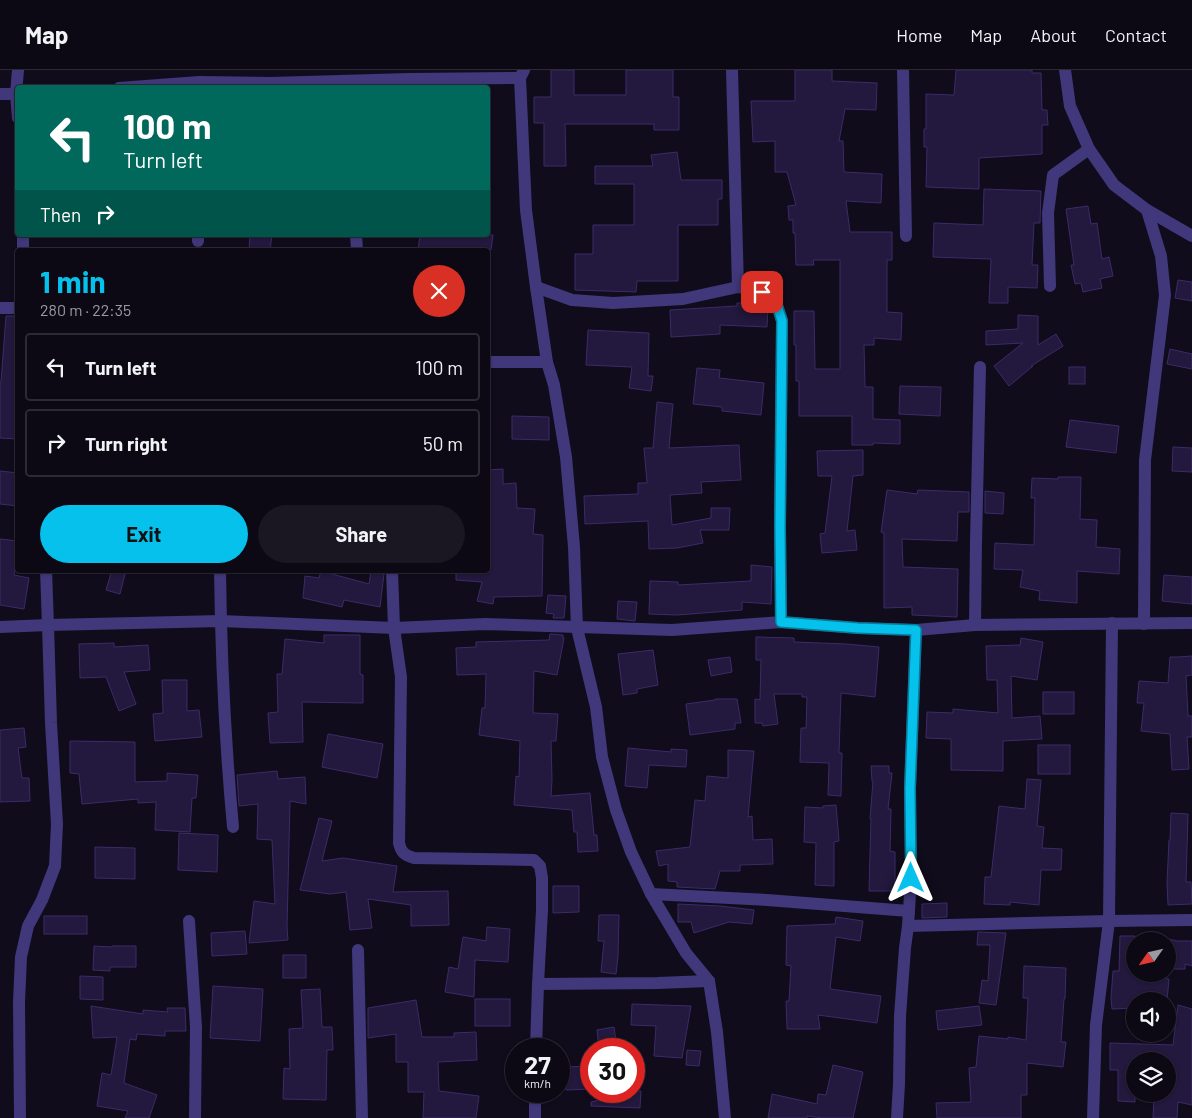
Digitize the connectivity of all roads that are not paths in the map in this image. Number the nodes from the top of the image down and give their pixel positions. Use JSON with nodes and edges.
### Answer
{"nodes":[{"id":1,"x":18,"y":70,"type":"edge"},
{"id":2,"x":732,"y":70,"type":"edge"},
{"id":3,"x":903,"y":70,"type":"edge"},
{"id":4,"x":1066,"y":70,"type":"edge"},
{"id":5,"x":522,"y":74,"type":"edge"},
{"id":6,"x":199,"y":80,"type":"edge"},
{"id":7,"x":351,"y":80,"type":"edge"},
{"id":8,"x":17,"y":85,"type":"edge"},
{"id":9,"x":149,"y":85,"type":"edge"},
{"id":10,"x":0,"y":94,"type":"edge"},
{"id":11,"x":15,"y":94,"type":"edge"},
{"id":12,"x":1089,"y":148,"type":"junction"},
{"id":13,"x":1147,"y":210,"type":"junction"},
{"id":14,"x":906,"y":236,"type":"dead end"},
{"id":15,"x":1192,"y":236,"type":"edge"},
{"id":16,"x":536,"y":286,"type":"junction"},
{"id":17,"x":1050,"y":286,"type":"dead end"},
{"id":18,"x":738,"y":287,"type":"junction"},
{"id":19,"x":0,"y":308,"type":"edge"},
{"id":20,"x":15,"y":308,"type":"edge"},
{"id":21,"x":490,"y":362,"type":"edge"},
{"id":22,"x":548,"y":362,"type":"junction"},
{"id":23,"x":980,"y":367,"type":"dead end"},
{"id":24,"x":46,"y":573,"type":"edge"},
{"id":25,"x":220,"y":573,"type":"edge"},
{"id":26,"x":392,"y":573,"type":"edge"},
{"id":27,"x":221,"y":621,"type":"junction"},
{"id":28,"x":781,"y":622,"type":"junction"},
{"id":29,"x":1112,"y":623,"type":"junction"},
{"id":30,"x":1192,"y":623,"type":"edge"},
{"id":31,"x":1144,"y":624,"type":"junction"},
{"id":32,"x":48,"y":625,"type":"junction"},
{"id":33,"x":975,"y":625,"type":"junction"},
{"id":34,"x":0,"y":627,"type":"edge"},
{"id":35,"x":394,"y":628,"type":"junction"},
{"id":36,"x":577,"y":628,"type":"junction"},
{"id":37,"x":916,"y":630,"type":"junction"},
{"id":38,"x":233,"y":827,"type":"dead end"},
{"id":39,"x":651,"y":894,"type":"junction"},
{"id":40,"x":909,"y":911,"type":"junction"},
{"id":41,"x":189,"y":920,"type":"dead end"},
{"id":42,"x":1192,"y":920,"type":"edge"},
{"id":43,"x":1109,"y":921,"type":"junction"},
{"id":44,"x":908,"y":926,"type":"junction"},
{"id":45,"x":358,"y":950,"type":"dead end"},
{"id":46,"x":709,"y":981,"type":"junction"},
{"id":47,"x":538,"y":984,"type":"junction"},
{"id":48,"x":536,"y":1038,"type":"edge"},
{"id":49,"x":535,"y":1103,"type":"edge"},
{"id":50,"x":20,"y":1118,"type":"edge"},
{"id":51,"x":195,"y":1118,"type":"edge"},
{"id":52,"x":362,"y":1118,"type":"edge"},
{"id":53,"x":535,"y":1118,"type":"edge"},
{"id":54,"x":725,"y":1118,"type":"edge"},
{"id":55,"x":897,"y":1118,"type":"edge"},
{"id":56,"x":1093,"y":1118,"type":"edge"}],
"edges":[{"from":1,"to":8,"type":"street"},
{"from":2,"to":18,"type":"street"},
{"from":3,"to":14,"type":"street"},
{"from":4,"to":12,"type":"street"},
{"from":5,"to":7,"type":"street"},
{"from":5,"to":16,"type":"street"},
{"from":6,"to":7,"type":"street"},
{"from":6,"to":9,"type":"street"},
{"from":10,"to":11,"type":"street"},
{"from":12,"to":13,"type":"street"},
{"from":12,"to":17,"type":"street"},
{"from":13,"to":15,"type":"street"},
{"from":13,"to":31,"type":"street"},
{"from":16,"to":18,"type":"street"},
{"from":16,"to":22,"type":"street"},
{"from":18,"to":28,"type":"street"},
{"from":19,"to":20,"type":"street"},
{"from":21,"to":22,"type":"street"},
{"from":22,"to":36,"type":"street"},
{"from":23,"to":33,"type":"street"},
{"from":24,"to":32,"type":"street"},
{"from":25,"to":27,"type":"street"},
{"from":26,"to":35,"type":"street"},
{"from":27,"to":32,"type":"street"},
{"from":27,"to":35,"type":"street"},
{"from":27,"to":38,"type":"street"},
{"from":28,"to":36,"type":"street"},
{"from":28,"to":37,"type":"street"},
{"from":29,"to":31,"type":"street"},
{"from":29,"to":33,"type":"street"},
{"from":29,"to":43,"type":"street"},
{"from":30,"to":31,"type":"street"},
{"from":32,"to":34,"type":"street"},
{"from":32,"to":50,"type":"street"},
{"from":33,"to":37,"type":"street"},
{"from":35,"to":36,"type":"street"},
{"from":35,"to":47,"type":"street"},
{"from":36,"to":39,"type":"street"},
{"from":37,"to":40,"type":"street"},
{"from":39,"to":40,"type":"street"},
{"from":39,"to":46,"type":"street"},
{"from":40,"to":44,"type":"street"},
{"from":41,"to":51,"type":"street"},
{"from":42,"to":43,"type":"street"},
{"from":43,"to":44,"type":"street"},
{"from":43,"to":56,"type":"street"},
{"from":44,"to":55,"type":"street"},
{"from":45,"to":52,"type":"street"},
{"from":46,"to":47,"type":"street"},
{"from":46,"to":54,"type":"street"},
{"from":47,"to":48,"type":"street"},
{"from":49,"to":53,"type":"street"}]}
